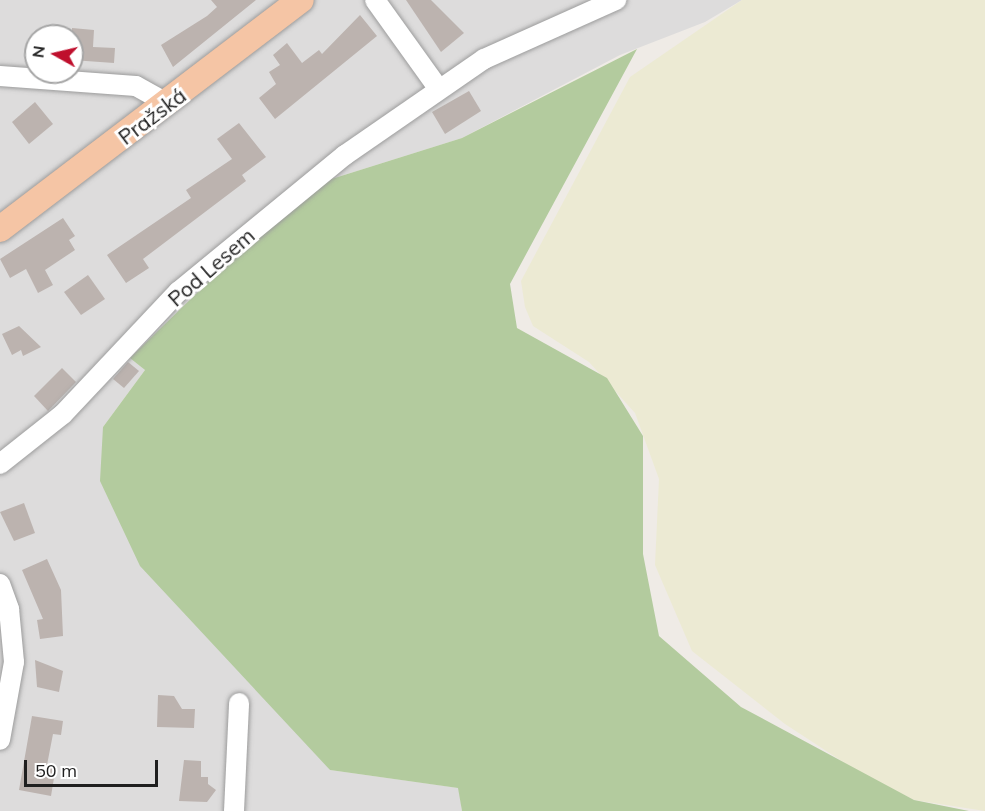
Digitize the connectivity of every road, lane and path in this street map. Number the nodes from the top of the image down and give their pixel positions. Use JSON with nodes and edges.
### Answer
{"nodes":[{"id":1,"x":301,"y":0,"type":"edge"},
{"id":2,"x":375,"y":0,"type":"edge"},
{"id":3,"x":616,"y":0,"type":"edge"},
{"id":4,"x":0,"y":76,"type":"edge"},
{"id":5,"x":438,"y":88,"type":"junction"},
{"id":6,"x":168,"y":104,"type":"junction"},
{"id":7,"x":0,"y":229,"type":"edge"},
{"id":8,"x":0,"y":464,"type":"edge"},
{"id":9,"x":0,"y":584,"type":"edge"},
{"id":10,"x":239,"y":703,"type":"dead end"},
{"id":11,"x":0,"y":740,"type":"edge"},
{"id":12,"x":234,"y":811,"type":"edge"}],
"edges":[{"from":1,"to":6,"type":"main road","name":"Pražská"},
{"from":2,"to":5,"type":"street"},
{"from":3,"to":5,"type":"street","name":"Pod Lesem"},
{"from":4,"to":6,"type":"street"},
{"from":5,"to":8,"type":"street","name":"Pod Lesem"},
{"from":6,"to":7,"type":"main road","name":"Pražská"},
{"from":9,"to":11,"type":"street"},
{"from":10,"to":12,"type":"street"}]}
